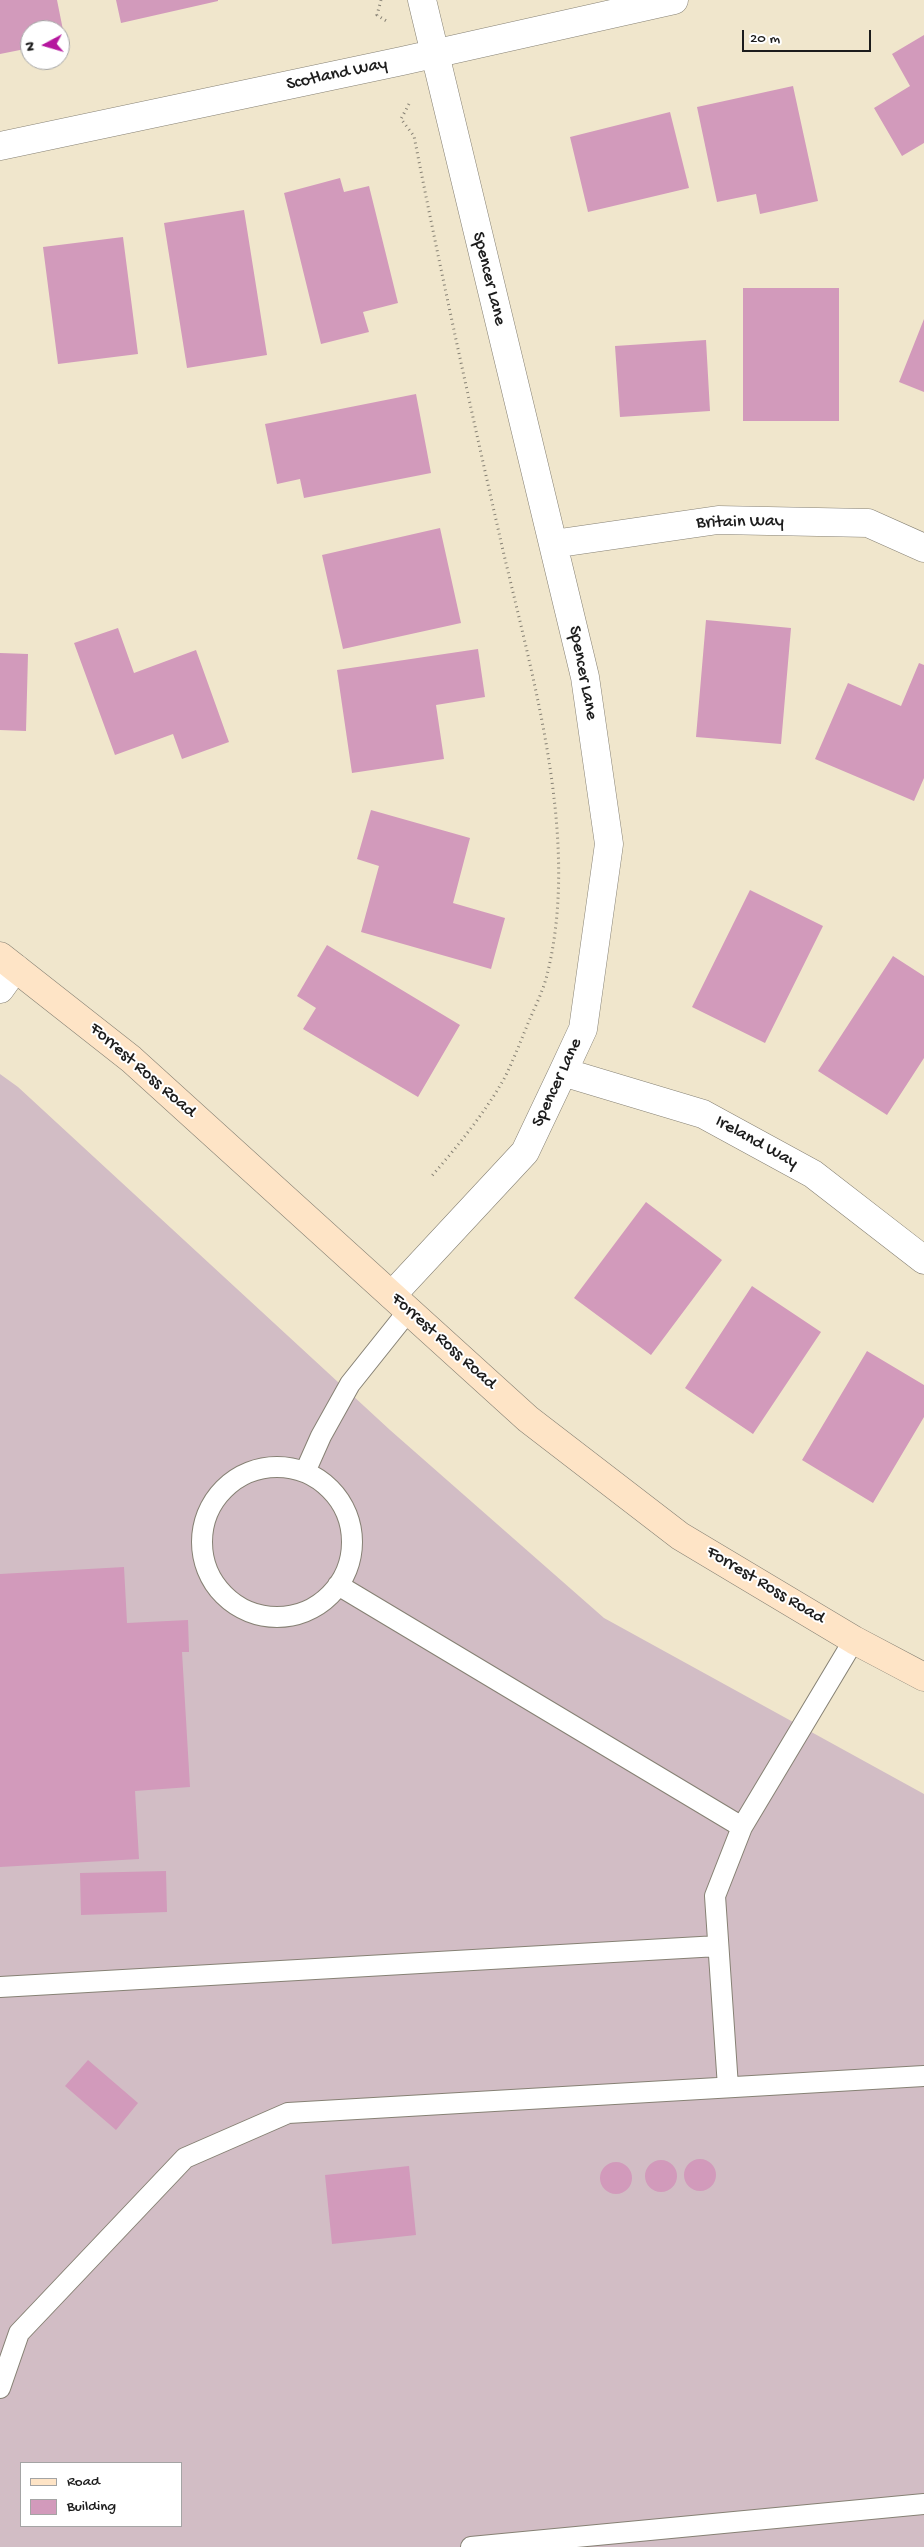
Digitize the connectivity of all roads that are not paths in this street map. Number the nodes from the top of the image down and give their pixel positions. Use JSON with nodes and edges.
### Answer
{"nodes":[{"id":1,"x":422,"y":0,"type":"edge"},
{"id":2,"x":674,"y":0,"type":"edge"},
{"id":3,"x":435,"y":54,"type":"junction"},
{"id":4,"x":0,"y":146,"type":"edge"},
{"id":5,"x":553,"y":544,"type":"junction"},
{"id":6,"x":924,"y":548,"type":"edge"},
{"id":7,"x":5,"y":971,"type":"edge"},
{"id":8,"x":563,"y":1072,"type":"junction"},
{"id":9,"x":924,"y":1260,"type":"edge"},
{"id":10,"x":401,"y":1303,"type":"junction"},
{"id":11,"x":305,"y":1472,"type":"junction"},
{"id":12,"x":338,"y":1585,"type":"junction"},
{"id":13,"x":854,"y":1640,"type":"junction"},
{"id":14,"x":924,"y":1677,"type":"edge"},
{"id":15,"x":742,"y":1827,"type":"junction"},
{"id":16,"x":718,"y":1946,"type":"junction"},
{"id":17,"x":0,"y":1987,"type":"edge"},
{"id":18,"x":924,"y":2076,"type":"edge"},
{"id":19,"x":728,"y":2087,"type":"junction"},
{"id":20,"x":0,"y":2388,"type":"edge"},
{"id":21,"x":924,"y":2504,"type":"edge"},
{"id":22,"x":471,"y":2547,"type":"edge"}],
"edges":[{"from":1,"to":3,"type":"street","name":"Spencer Lane"},
{"from":2,"to":3,"type":"street","name":"Scotland Way"},
{"from":3,"to":4,"type":"street","name":"Scotland Way"},
{"from":3,"to":5,"type":"street","name":"Spencer Lane"},
{"from":5,"to":6,"type":"street","name":"Britain Way"},
{"from":5,"to":8,"type":"street","name":"Spencer Lane"},
{"from":7,"to":10,"type":"street","name":"Forrest Ross Road"},
{"from":8,"to":9,"type":"street","name":"Ireland Way"},
{"from":8,"to":10,"type":"street","name":"Spencer Lane"},
{"from":10,"to":11,"type":"lane"},
{"from":10,"to":13,"type":"street","name":"Forrest Ross Road"},
{"from":11,"to":12,"type":"lane"},
{"from":11,"to":12,"type":"lane"},
{"from":12,"to":15,"type":"lane"},
{"from":13,"to":14,"type":"street","name":"Forrest Ross Road"},
{"from":13,"to":15,"type":"lane"},
{"from":15,"to":16,"type":"lane"},
{"from":16,"to":17,"type":"lane"},
{"from":16,"to":19,"type":"lane"},
{"from":18,"to":19,"type":"lane"},
{"from":19,"to":20,"type":"lane"},
{"from":21,"to":22,"type":"lane"}]}
